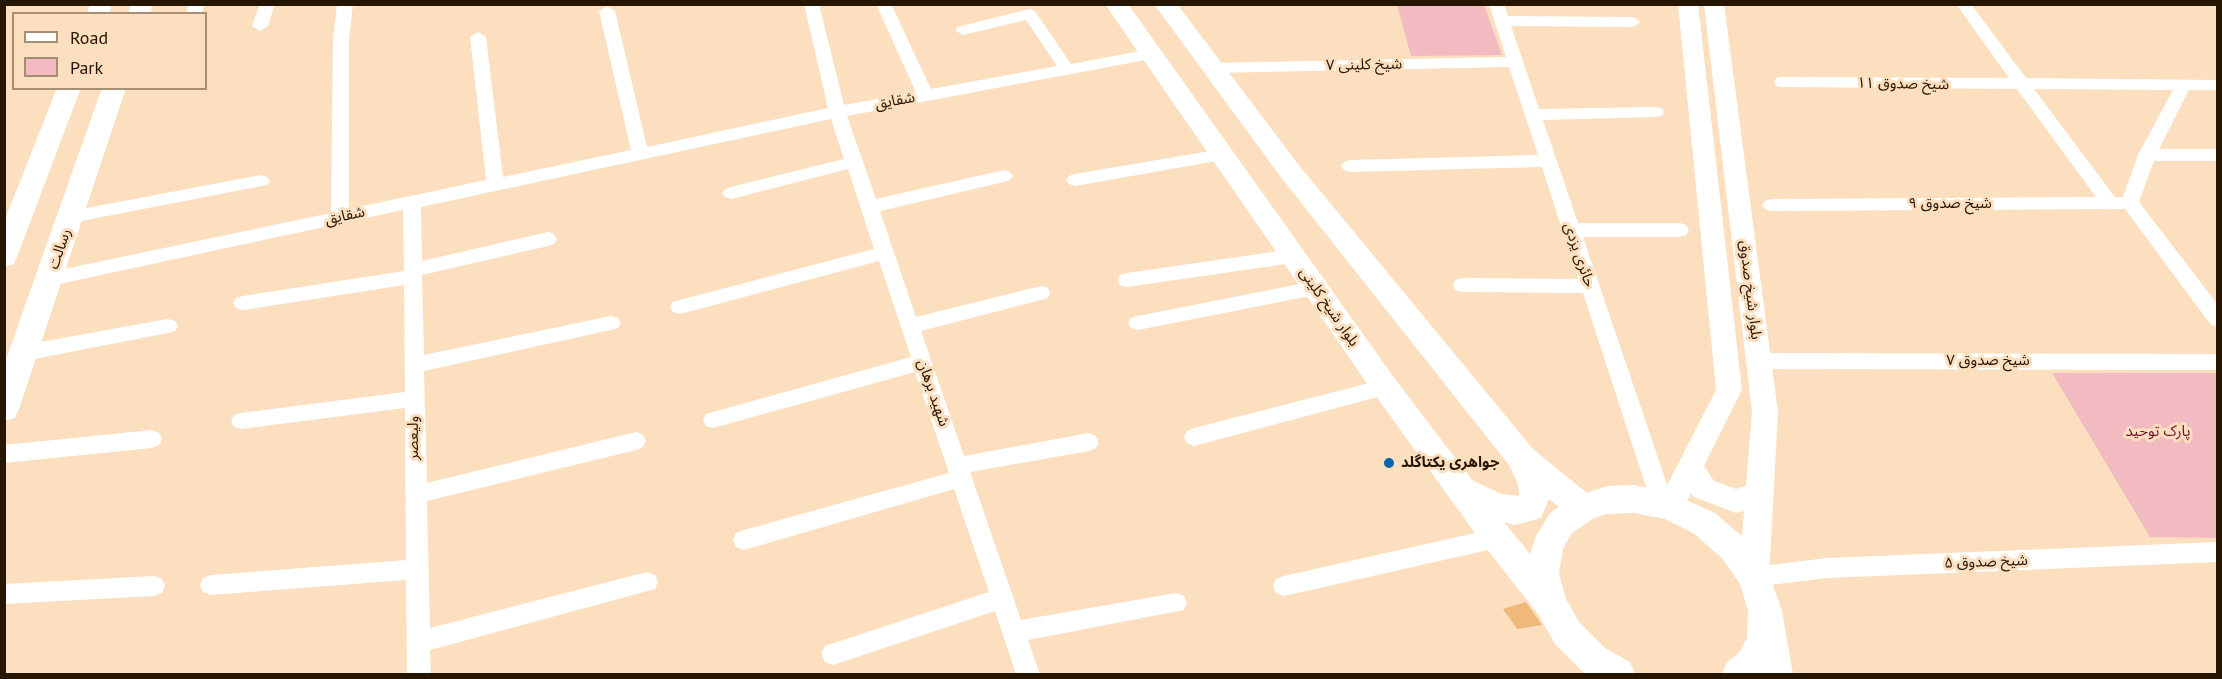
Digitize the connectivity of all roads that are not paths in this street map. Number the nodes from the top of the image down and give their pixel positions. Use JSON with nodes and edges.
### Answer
{"nodes":[{"id":1,"x":268,"y":4,"type":"edge"},
{"id":2,"x":345,"y":4,"type":"edge"},
{"id":3,"x":811,"y":4,"type":"edge"},
{"id":4,"x":883,"y":4,"type":"edge"},
{"id":5,"x":1116,"y":4,"type":"edge"},
{"id":6,"x":1165,"y":4,"type":"edge"},
{"id":7,"x":1688,"y":4,"type":"edge"},
{"id":8,"x":1714,"y":4,"type":"edge"},
{"id":9,"x":1963,"y":4,"type":"edge"},
{"id":10,"x":607,"y":11,"type":"dead end"},
{"id":11,"x":1499,"y":13,"type":"edge"},
{"id":12,"x":1633,"y":22,"type":"dead end"},
{"id":13,"x":260,"y":26,"type":"dead end"},
{"id":14,"x":963,"y":30,"type":"dead end"},
{"id":15,"x":477,"y":37,"type":"dead end"},
{"id":16,"x":1151,"y":54,"type":"junction"},
{"id":17,"x":1515,"y":62,"type":"junction"},
{"id":18,"x":1213,"y":68,"type":"junction"},
{"id":19,"x":1067,"y":70,"type":"junction"},
{"id":20,"x":1782,"y":82,"type":"dead end"},
{"id":21,"x":2023,"y":85,"type":"junction"},
{"id":22,"x":2184,"y":85,"type":"junction"},
{"id":23,"x":2217,"y":85,"type":"edge"},
{"id":24,"x":68,"y":90,"type":"edge"},
{"id":25,"x":113,"y":90,"type":"edge"},
{"id":26,"x":926,"y":95,"type":"junction"},
{"id":27,"x":837,"y":112,"type":"junction"},
{"id":28,"x":1656,"y":112,"type":"dead end"},
{"id":29,"x":1533,"y":115,"type":"junction"},
{"id":30,"x":92,"y":154,"type":"junction"},
{"id":31,"x":640,"y":154,"type":"junction"},
{"id":32,"x":1222,"y":155,"type":"junction"},
{"id":33,"x":2217,"y":155,"type":"edge"},
{"id":34,"x":2147,"y":156,"type":"junction"},
{"id":35,"x":1547,"y":161,"type":"junction"},
{"id":36,"x":41,"y":162,"type":"junction"},
{"id":37,"x":854,"y":162,"type":"junction"},
{"id":38,"x":1350,"y":166,"type":"dead end"},
{"id":39,"x":1004,"y":176,"type":"dead end"},
{"id":40,"x":1075,"y":180,"type":"dead end"},
{"id":41,"x":261,"y":181,"type":"dead end"},
{"id":42,"x":495,"y":184,"type":"junction"},
{"id":43,"x":731,"y":194,"type":"dead end"},
{"id":44,"x":412,"y":202,"type":"junction"},
{"id":45,"x":2110,"y":203,"type":"junction"},
{"id":46,"x":2130,"y":203,"type":"junction"},
{"id":47,"x":1770,"y":205,"type":"dead end"},
{"id":48,"x":870,"y":207,"type":"junction"},
{"id":49,"x":71,"y":217,"type":"junction"},
{"id":50,"x":340,"y":217,"type":"junction"},
{"id":51,"x":1571,"y":230,"type":"junction"},
{"id":52,"x":1680,"y":230,"type":"dead end"},
{"id":53,"x":548,"y":239,"type":"dead end"},
{"id":54,"x":885,"y":253,"type":"junction"},
{"id":55,"x":1293,"y":256,"type":"junction"},
{"id":56,"x":4,"y":257,"type":"edge"},
{"id":57,"x":413,"y":273,"type":"junction"},
{"id":58,"x":50,"y":279,"type":"junction"},
{"id":59,"x":1127,"y":280,"type":"dead end"},
{"id":60,"x":1462,"y":285,"type":"dead end"},
{"id":61,"x":1590,"y":286,"type":"junction"},
{"id":62,"x":1315,"y":288,"type":"junction"},
{"id":63,"x":1041,"y":293,"type":"dead end"},
{"id":64,"x":2211,"y":302,"type":"edge"},
{"id":65,"x":243,"y":303,"type":"dead end"},
{"id":66,"x":681,"y":308,"type":"dead end"},
{"id":67,"x":2217,"y":320,"type":"edge"},
{"id":68,"x":611,"y":323,"type":"dead end"},
{"id":69,"x":1138,"y":323,"type":"dead end"},
{"id":70,"x":168,"y":326,"type":"dead end"},
{"id":71,"x":910,"y":326,"type":"junction"},
{"id":72,"x":24,"y":353,"type":"junction"},
{"id":73,"x":1758,"y":361,"type":"junction"},
{"id":74,"x":922,"y":362,"type":"junction"},
{"id":75,"x":2217,"y":362,"type":"edge"},
{"id":76,"x":414,"y":366,"type":"junction"},
{"id":77,"x":1385,"y":387,"type":"junction"},
{"id":78,"x":414,"y":399,"type":"junction"},
{"id":79,"x":4,"y":409,"type":"edge"},
{"id":80,"x":713,"y":420,"type":"dead end"},
{"id":81,"x":242,"y":421,"type":"dead end"},
{"id":82,"x":1194,"y":436,"type":"dead end"},
{"id":83,"x":152,"y":439,"type":"dead end"},
{"id":84,"x":636,"y":441,"type":"dead end"},
{"id":85,"x":1089,"y":442,"type":"dead end"},
{"id":86,"x":4,"y":454,"type":"edge"},
{"id":87,"x":1522,"y":458,"type":"junction"},
{"id":88,"x":1690,"y":468,"type":"junction"},
{"id":89,"x":960,"y":472,"type":"junction"},
{"id":90,"x":1462,"y":489,"type":"junction"},
{"id":91,"x":1759,"y":494,"type":"junction"},
{"id":92,"x":415,"y":495,"type":"junction"},
{"id":93,"x":1666,"y":506,"type":"junction"},
{"id":94,"x":1583,"y":508,"type":"junction"},
{"id":95,"x":1497,"y":538,"type":"junction"},
{"id":96,"x":744,"y":540,"type":"dead end"},
{"id":97,"x":2217,"y":552,"type":"edge"},
{"id":98,"x":417,"y":569,"type":"junction"},
{"id":99,"x":1754,"y":577,"type":"junction"},
{"id":100,"x":646,"y":582,"type":"dead end"},
{"id":101,"x":211,"y":585,"type":"dead end"},
{"id":102,"x":154,"y":586,"type":"dead end"},
{"id":103,"x":1284,"y":586,"type":"dead end"},
{"id":104,"x":4,"y":594,"type":"edge"},
{"id":105,"x":1002,"y":598,"type":"junction"},
{"id":106,"x":1176,"y":603,"type":"dead end"},
{"id":107,"x":1550,"y":603,"type":"junction"},
{"id":108,"x":1766,"y":611,"type":"junction"},
{"id":109,"x":1014,"y":632,"type":"junction"},
{"id":110,"x":1567,"y":633,"type":"junction"},
{"id":111,"x":419,"y":642,"type":"junction"},
{"id":112,"x":832,"y":654,"type":"dead end"},
{"id":113,"x":419,"y":675,"type":"edge"},
{"id":114,"x":1029,"y":675,"type":"edge"},
{"id":115,"x":1592,"y":675,"type":"edge"},
{"id":116,"x":1618,"y":675,"type":"edge"},
{"id":117,"x":1739,"y":675,"type":"edge"},
{"id":118,"x":1776,"y":675,"type":"edge"}],
"edges":[{"from":1,"to":13,"type":"street"},
{"from":2,"to":50,"type":"street"},
{"from":3,"to":27,"type":"street","name":"شهید برهان"},
{"from":4,"to":26,"type":"street"},
{"from":5,"to":16,"type":"main road","name":"بلوار شیخ کلینی"},
{"from":6,"to":18,"type":"main road"},
{"from":7,"to":88,"type":"street","name":"بلوار شیخ صدوق"},
{"from":8,"to":73,"type":"street","name":"بلوار شیخ صدوق"},
{"from":9,"to":21,"type":"street"},
{"from":10,"to":31,"type":"street"},
{"from":11,"to":12,"type":"street"},
{"from":11,"to":17,"type":"street","name":"حائری یزدی"},
{"from":14,"to":19,"type":"street"},
{"from":15,"to":42,"type":"street"},
{"from":16,"to":19,"type":"street","name":"شقایق"},
{"from":16,"to":32,"type":"main road","name":"بلوار شیخ کلینی"},
{"from":17,"to":18,"type":"street","name":"شیخ کلینی ۷"},
{"from":17,"to":29,"type":"street","name":"حائری یزدی"},
{"from":18,"to":87,"type":"main road"},
{"from":19,"to":26,"type":"street","name":"شقایق"},
{"from":20,"to":21,"type":"street","name":"شیخ صدوق ۱۱"},
{"from":21,"to":22,"type":"street","name":"شیخ صدوق ۱۱"},
{"from":21,"to":45,"type":"street"},
{"from":22,"to":23,"type":"street","name":"شیخ صدوق ۱۱"},
{"from":22,"to":34,"type":"street"},
{"from":24,"to":36,"type":"main road"},
{"from":25,"to":30,"type":"main road","name":"رسالت"},
{"from":26,"to":27,"type":"street","name":"شقایق"},
{"from":27,"to":31,"type":"street","name":"شقایق"},
{"from":27,"to":37,"type":"street","name":"شهید برهان"},
{"from":28,"to":29,"type":"street"},
{"from":29,"to":35,"type":"street","name":"حائری یزدی"},
{"from":30,"to":36,"type":"main road"},
{"from":30,"to":49,"type":"main road","name":"رسالت"},
{"from":31,"to":42,"type":"street","name":"شقایق"},
{"from":32,"to":40,"type":"street"},
{"from":32,"to":55,"type":"main road","name":"بلوار شیخ کلینی"},
{"from":33,"to":34,"type":"street"},
{"from":34,"to":46,"type":"street"},
{"from":35,"to":38,"type":"street"},
{"from":35,"to":51,"type":"street","name":"حائری یزدی"},
{"from":36,"to":56,"type":"main road"},
{"from":37,"to":43,"type":"street"},
{"from":37,"to":48,"type":"street","name":"شهید برهان"},
{"from":39,"to":48,"type":"street"},
{"from":41,"to":49,"type":"street"},
{"from":42,"to":44,"type":"street","name":"شقایق"},
{"from":44,"to":50,"type":"street","name":"شقایق"},
{"from":44,"to":57,"type":"street","name":"ولیعصر"},
{"from":45,"to":46,"type":"street","name":"شیخ صدوق ۹"},
{"from":45,"to":47,"type":"street","name":"شیخ صدوق ۹"},
{"from":46,"to":64,"type":"street"},
{"from":48,"to":54,"type":"street","name":"شهید برهان"},
{"from":49,"to":58,"type":"main road","name":"رسالت"},
{"from":50,"to":58,"type":"street","name":"شقایق"},
{"from":51,"to":52,"type":"street"},
{"from":51,"to":61,"type":"street","name":"حائری یزدی"},
{"from":53,"to":57,"type":"street"},
{"from":54,"to":66,"type":"street"},
{"from":54,"to":71,"type":"street","name":"شهید برهان"},
{"from":55,"to":59,"type":"street"},
{"from":55,"to":62,"type":"main road","name":"بلوار شیخ کلینی"},
{"from":57,"to":65,"type":"street"},
{"from":57,"to":76,"type":"street","name":"ولیعصر"},
{"from":58,"to":72,"type":"main road","name":"رسالت"},
{"from":60,"to":61,"type":"street"},
{"from":61,"to":93,"type":"street","name":"حائری یزدی"},
{"from":62,"to":69,"type":"street"},
{"from":62,"to":77,"type":"main road","name":"بلوار شیخ کلینی"},
{"from":63,"to":71,"type":"street"},
{"from":64,"to":67,"type":"street"},
{"from":68,"to":76,"type":"street"},
{"from":70,"to":72,"type":"street"},
{"from":71,"to":74,"type":"street","name":"شهید برهان"},
{"from":72,"to":79,"type":"main road","name":"رسالت"},
{"from":73,"to":75,"type":"street","name":"شیخ صدوق ۷"},
{"from":73,"to":91,"type":"street","name":"بلوار شیخ صدوق"},
{"from":74,"to":80,"type":"street"},
{"from":74,"to":89,"type":"street","name":"شهید برهان"},
{"from":76,"to":78,"type":"street","name":"ولیعصر"},
{"from":77,"to":82,"type":"street"},
{"from":77,"to":90,"type":"main road","name":"بلوار شیخ کلینی"},
{"from":78,"to":81,"type":"street"},
{"from":78,"to":92,"type":"street","name":"ولیعصر"},
{"from":83,"to":86,"type":"street"},
{"from":84,"to":92,"type":"street"},
{"from":85,"to":89,"type":"street"},
{"from":87,"to":90,"type":"main road"},
{"from":87,"to":94,"type":"main road"},
{"from":88,"to":91,"type":"street"},
{"from":88,"to":93,"type":"street","name":"بلوار شیخ صدوق"},
{"from":89,"to":96,"type":"street"},
{"from":89,"to":105,"type":"street","name":"شهید برهان"},
{"from":90,"to":95,"type":"main road","name":"بلوار شیخ کلینی"},
{"from":91,"to":99,"type":"street","name":"بلوار شیخ صدوق"},
{"from":92,"to":98,"type":"street","name":"ولیعصر"},
{"from":93,"to":94,"type":"main road"},
{"from":93,"to":99,"type":"main road"},
{"from":94,"to":107,"type":"main road"},
{"from":95,"to":103,"type":"street"},
{"from":95,"to":107,"type":"main road","name":"بلوار شیخ کلینی"},
{"from":97,"to":99,"type":"street","name":"شیخ صدوق ۵"},
{"from":98,"to":101,"type":"street"},
{"from":98,"to":111,"type":"street","name":"ولیعصر"},
{"from":99,"to":108,"type":"main road"},
{"from":100,"to":111,"type":"street"},
{"from":102,"to":104,"type":"street"},
{"from":105,"to":109,"type":"street","name":"شهید برهان"},
{"from":105,"to":112,"type":"street"},
{"from":106,"to":109,"type":"street"},
{"from":107,"to":110,"type":"main road"},
{"from":108,"to":117,"type":"main road"},
{"from":108,"to":118,"type":"main road"},
{"from":109,"to":114,"type":"street","name":"شهید برهان"},
{"from":110,"to":115,"type":"main road"},
{"from":110,"to":116,"type":"main road"},
{"from":111,"to":113,"type":"street","name":"ولیعصر"}]}
